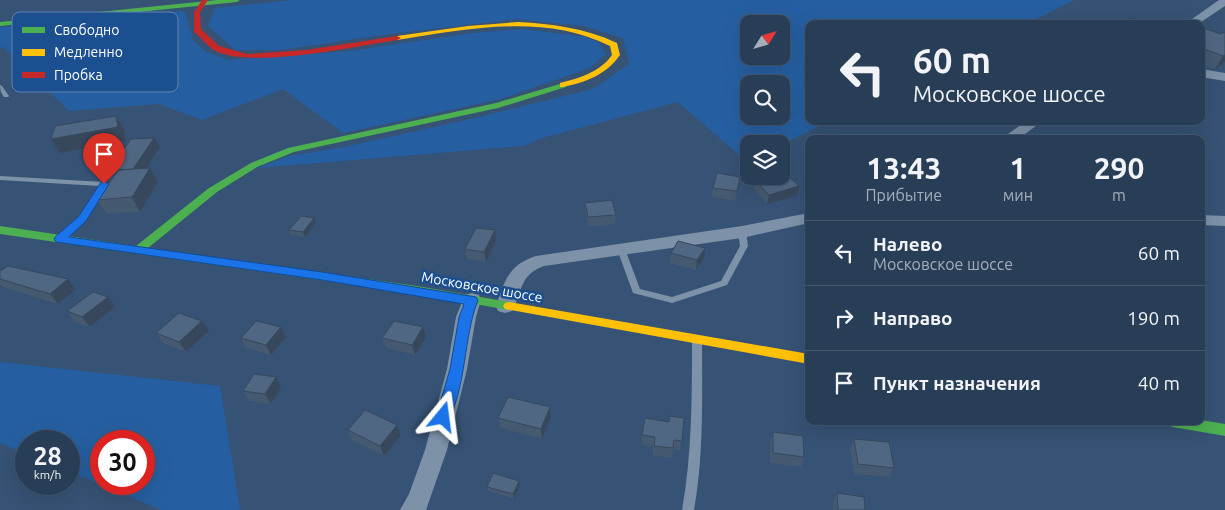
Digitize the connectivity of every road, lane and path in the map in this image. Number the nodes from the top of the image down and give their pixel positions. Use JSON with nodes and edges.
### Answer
{"nodes":[{"id":1,"x":171,"y":0,"type":"edge"},
{"id":2,"x":237,"y":0,"type":"edge"},
{"id":3,"x":1225,"y":1,"type":"edge"},
{"id":4,"x":204,"y":2,"type":"edge"},
{"id":5,"x":50,"y":12,"type":"edge"},
{"id":6,"x":111,"y":12,"type":"edge"},
{"id":7,"x":1196,"y":20,"type":"edge"},
{"id":8,"x":1205,"y":74,"type":"edge"},
{"id":9,"x":1225,"y":77,"type":"edge"},
{"id":10,"x":0,"y":87,"type":"edge"},
{"id":11,"x":6,"y":96,"type":"dead end"},
{"id":12,"x":1030,"y":125,"type":"edge"},
{"id":13,"x":1014,"y":135,"type":"edge"},
{"id":14,"x":0,"y":178,"type":"edge"},
{"id":15,"x":805,"y":219,"type":"edge"},
{"id":16,"x":1205,"y":220,"type":"edge"},
{"id":17,"x":1225,"y":221,"type":"edge"},
{"id":18,"x":0,"y":230,"type":"edge"},
{"id":19,"x":742,"y":232,"type":"junction"},
{"id":20,"x":60,"y":239,"type":"junction"},
{"id":21,"x":622,"y":249,"type":"junction"},
{"id":22,"x":138,"y":250,"type":"junction"},
{"id":23,"x":472,"y":300,"type":"junction"},
{"id":24,"x":505,"y":306,"type":"junction"},
{"id":25,"x":697,"y":340,"type":"junction"},
{"id":26,"x":805,"y":358,"type":"edge"},
{"id":27,"x":1196,"y":425,"type":"edge"},
{"id":28,"x":1225,"y":430,"type":"edge"},
{"id":29,"x":412,"y":510,"type":"edge"},
{"id":30,"x":688,"y":510,"type":"edge"}],
"edges":[{"from":1,"to":5,"type":"street"},
{"from":2,"to":4,"type":"street"},
{"from":3,"to":7,"type":"street"},
{"from":4,"to":6,"type":"street"},
{"from":4,"to":22,"type":"street"},
{"from":8,"to":9,"type":"street"},
{"from":10,"to":11,"type":"lane"},
{"from":12,"to":13,"type":"street"},
{"from":14,"to":20,"type":"lane"},
{"from":15,"to":19,"type":"street"},
{"from":16,"to":17,"type":"street"},
{"from":18,"to":20,"type":"street","name":"Московское шоссе"},
{"from":19,"to":21,"type":"street"},
{"from":19,"to":21,"type":"lane"},
{"from":20,"to":22,"type":"street","name":"Московское шоссе"},
{"from":21,"to":24,"type":"street"},
{"from":22,"to":23,"type":"street","name":"Московское шоссе"},
{"from":23,"to":24,"type":"street","name":"Московское шоссе"},
{"from":23,"to":29,"type":"street"},
{"from":24,"to":25,"type":"street","name":"Московское шоссе"},
{"from":25,"to":26,"type":"street","name":"Московское шоссе"},
{"from":25,"to":30,"type":"lane"},
{"from":27,"to":28,"type":"street"}]}
